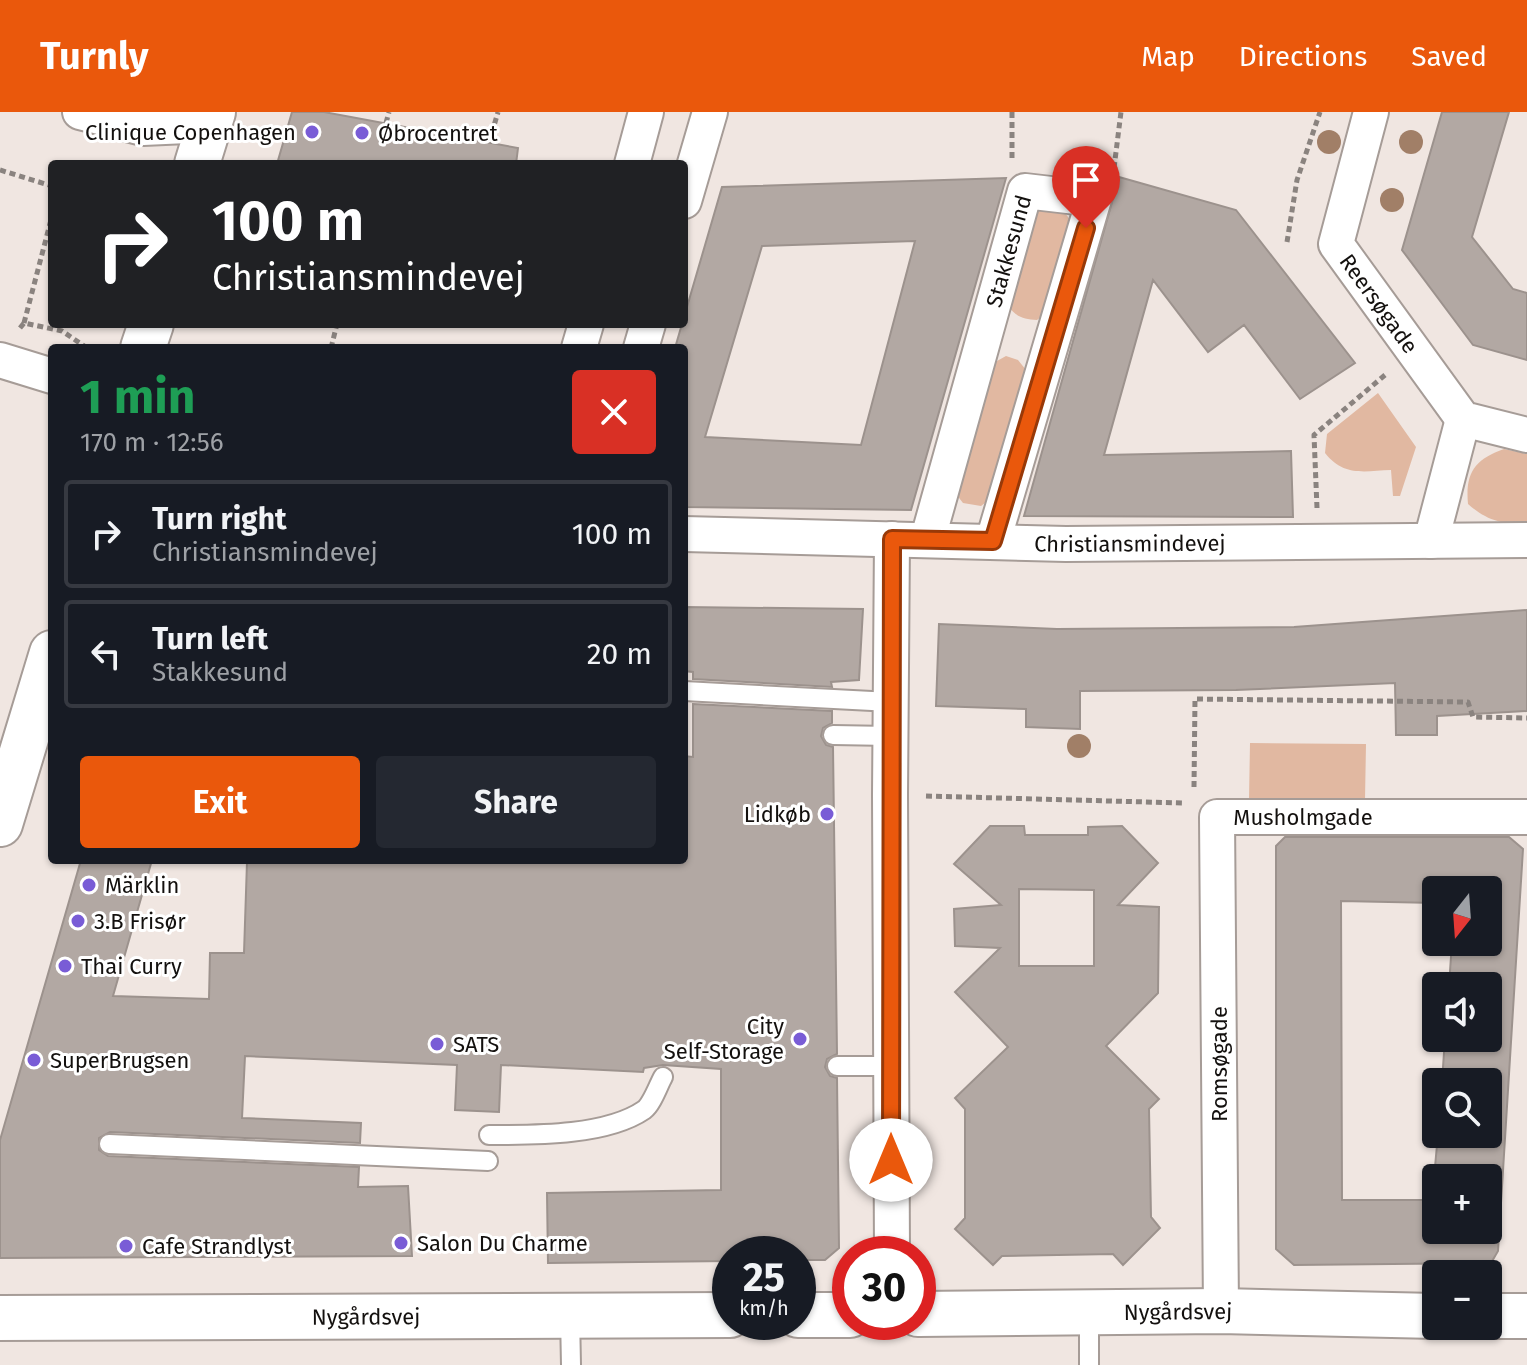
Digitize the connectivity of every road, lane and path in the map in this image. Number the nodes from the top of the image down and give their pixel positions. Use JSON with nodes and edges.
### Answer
{"nodes":[{"id":1,"x":80,"y":112,"type":"edge"},
{"id":2,"x":389,"y":112,"type":"edge"},
{"id":3,"x":498,"y":112,"type":"edge"},
{"id":4,"x":646,"y":112,"type":"edge"},
{"id":5,"x":710,"y":112,"type":"edge"},
{"id":6,"x":1121,"y":112,"type":"edge"},
{"id":7,"x":1320,"y":112,"type":"edge"},
{"id":8,"x":1371,"y":112,"type":"edge"},
{"id":9,"x":386,"y":123,"type":"dead end"},
{"id":10,"x":206,"y":134,"type":"edge"},
{"id":11,"x":489,"y":143,"type":"dead end"},
{"id":12,"x":633,"y":160,"type":"edge"},
{"id":13,"x":0,"y":170,"type":"edge"},
{"id":14,"x":48,"y":185,"type":"edge"},
{"id":15,"x":688,"y":187,"type":"edge"},
{"id":16,"x":1094,"y":199,"type":"junction"},
{"id":17,"x":48,"y":231,"type":"edge"},
{"id":18,"x":1287,"y":242,"type":"dead end"},
{"id":19,"x":24,"y":323,"type":"dead end"},
{"id":20,"x":1415,"y":353,"type":"junction"},
{"id":21,"x":0,"y":360,"type":"edge"},
{"id":22,"x":48,"y":375,"type":"edge"},
{"id":23,"x":1463,"y":419,"type":"junction"},
{"id":24,"x":1527,"y":435,"type":"edge"},
{"id":25,"x":688,"y":534,"type":"edge"},
{"id":26,"x":928,"y":538,"type":"junction"},
{"id":27,"x":892,"y":539,"type":"junction"},
{"id":28,"x":1527,"y":540,"type":"edge"},
{"id":29,"x":993,"y":541,"type":"junction"},
{"id":30,"x":1431,"y":541,"type":"junction"},
{"id":31,"x":1316,"y":544,"type":"junction"},
{"id":32,"x":48,"y":662,"type":"edge"},
{"id":33,"x":688,"y":691,"type":"edge"},
{"id":34,"x":891,"y":702,"type":"junction"},
{"id":35,"x":1527,"y":718,"type":"edge"},
{"id":36,"x":833,"y":735,"type":"dead end"},
{"id":37,"x":890,"y":736,"type":"junction"},
{"id":38,"x":11,"y":749,"type":"edge"},
{"id":39,"x":890,"y":795,"type":"junction"},
{"id":40,"x":1206,"y":810,"type":"junction"},
{"id":41,"x":1527,"y":817,"type":"edge"},
{"id":42,"x":0,"y":824,"type":"edge"},
{"id":43,"x":837,"y":1066,"type":"dead end"},
{"id":44,"x":891,"y":1066,"type":"junction"},
{"id":45,"x":663,"y":1077,"type":"dead end"},
{"id":46,"x":489,"y":1135,"type":"dead end"},
{"id":47,"x":109,"y":1144,"type":"dead end"},
{"id":48,"x":488,"y":1161,"type":"dead end"},
{"id":49,"x":892,"y":1236,"type":"edge"},
{"id":50,"x":1221,"y":1311,"type":"junction"},
{"id":51,"x":1089,"y":1312,"type":"junction"},
{"id":52,"x":936,"y":1314,"type":"edge"},
{"id":53,"x":712,"y":1315,"type":"edge"},
{"id":54,"x":570,"y":1316,"type":"junction"},
{"id":55,"x":1422,"y":1316,"type":"edge"},
{"id":56,"x":1502,"y":1316,"type":"edge"},
{"id":57,"x":1527,"y":1316,"type":"edge"},
{"id":58,"x":0,"y":1318,"type":"edge"},
{"id":59,"x":571,"y":1365,"type":"edge"},
{"id":60,"x":1089,"y":1365,"type":"edge"}],
"edges":[{"from":1,"to":10,"type":"street"},
{"from":2,"to":9,"type":"path"},
{"from":3,"to":11,"type":"path"},
{"from":4,"to":12,"type":"street"},
{"from":5,"to":15,"type":"street"},
{"from":6,"to":16,"type":"path"},
{"from":7,"to":18,"type":"path"},
{"from":8,"to":20,"type":"street","name":"Reersøgade"},
{"from":13,"to":14,"type":"path"},
{"from":16,"to":26,"type":"street","name":"Stakkesund"},
{"from":16,"to":29,"type":"street"},
{"from":17,"to":19,"type":"path"},
{"from":20,"to":23,"type":"street","name":"Reersøgade"},
{"from":20,"to":31,"type":"path"},
{"from":21,"to":22,"type":"street"},
{"from":23,"to":24,"type":"street"},
{"from":23,"to":30,"type":"street"},
{"from":25,"to":27,"type":"street","name":"Christiansmindevej"},
{"from":26,"to":27,"type":"street","name":"Christiansmindevej"},
{"from":26,"to":29,"type":"street","name":"Christiansmindevej"},
{"from":27,"to":34,"type":"street"},
{"from":28,"to":30,"type":"street","name":"Christiansmindevej"},
{"from":29,"to":31,"type":"street","name":"Christiansmindevej"},
{"from":30,"to":31,"type":"street","name":"Christiansmindevej"},
{"from":32,"to":38,"type":"street"},
{"from":33,"to":34,"type":"lane"},
{"from":34,"to":37,"type":"street"},
{"from":35,"to":40,"type":"path"},
{"from":36,"to":37,"type":"lane"},
{"from":37,"to":39,"type":"street"},
{"from":38,"to":42,"type":"street"},
{"from":39,"to":40,"type":"path"},
{"from":39,"to":44,"type":"street"},
{"from":40,"to":41,"type":"street","name":"Musholmgade"},
{"from":40,"to":50,"type":"street","name":"Romsøgade"},
{"from":43,"to":44,"type":"lane"},
{"from":44,"to":49,"type":"street"},
{"from":45,"to":46,"type":"lane"},
{"from":47,"to":48,"type":"lane"},
{"from":50,"to":51,"type":"street","name":"Nygårdsvej"},
{"from":50,"to":55,"type":"street","name":"Nygårdsvej"},
{"from":51,"to":52,"type":"street","name":"Nygårdsvej"},
{"from":51,"to":60,"type":"lane"},
{"from":53,"to":54,"type":"street","name":"Nygårdsvej"},
{"from":54,"to":58,"type":"street","name":"Nygårdsvej"},
{"from":54,"to":59,"type":"lane"},
{"from":56,"to":57,"type":"street"}]}
